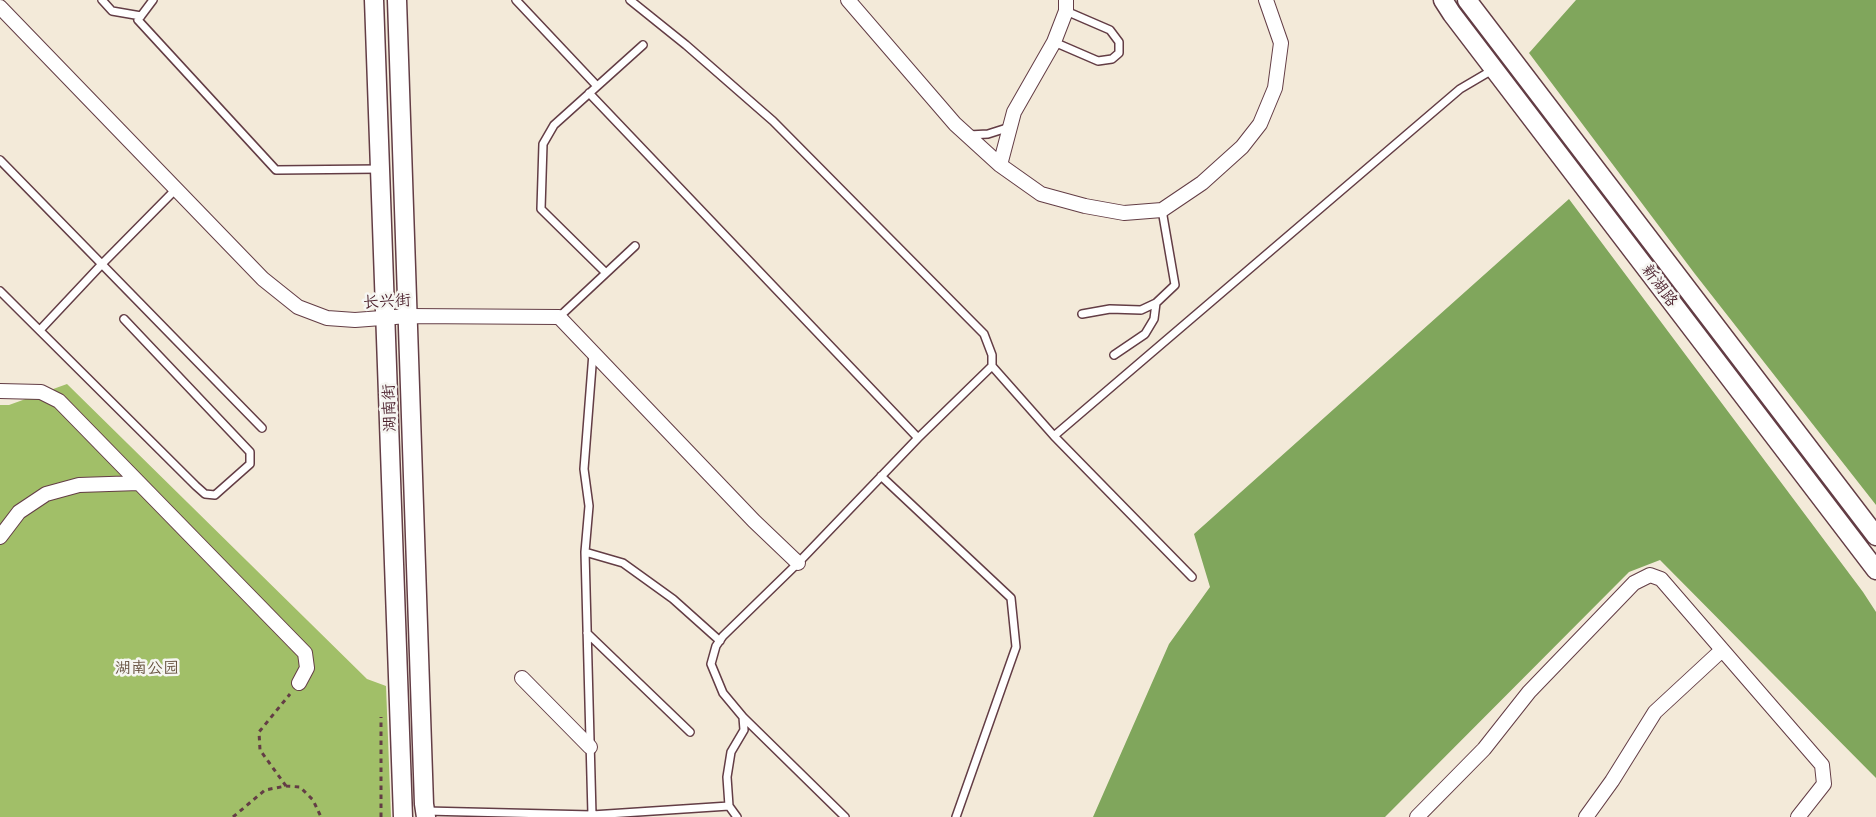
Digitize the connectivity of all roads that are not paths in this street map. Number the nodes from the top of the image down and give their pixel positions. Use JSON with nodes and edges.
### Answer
{"nodes":[{"id":1,"x":102,"y":0,"type":"edge"},
{"id":2,"x":153,"y":0,"type":"edge"},
{"id":3,"x":374,"y":0,"type":"edge"},
{"id":4,"x":397,"y":0,"type":"edge"},
{"id":5,"x":516,"y":0,"type":"edge"},
{"id":6,"x":630,"y":0,"type":"edge"},
{"id":7,"x":848,"y":0,"type":"edge"},
{"id":8,"x":1266,"y":0,"type":"edge"},
{"id":9,"x":1443,"y":0,"type":"edge"},
{"id":10,"x":1467,"y":0,"type":"edge"},
{"id":11,"x":1066,"y":6,"type":"edge"},
{"id":12,"x":2,"y":12,"type":"edge"},
{"id":13,"x":141,"y":16,"type":"junction"},
{"id":14,"x":1054,"y":42,"type":"junction"},
{"id":15,"x":643,"y":45,"type":"dead end"},
{"id":16,"x":1494,"y":69,"type":"junction"},
{"id":17,"x":597,"y":86,"type":"junction"},
{"id":18,"x":589,"y":93,"type":"junction"},
{"id":19,"x":1010,"y":127,"type":"junction"},
{"id":20,"x":968,"y":135,"type":"junction"},
{"id":21,"x":0,"y":160,"type":"edge"},
{"id":22,"x":1000,"y":165,"type":"junction"},
{"id":23,"x":380,"y":169,"type":"junction"},
{"id":24,"x":176,"y":189,"type":"junction"},
{"id":25,"x":1162,"y":210,"type":"junction"},
{"id":26,"x":635,"y":246,"type":"dead end"},
{"id":27,"x":102,"y":264,"type":"junction"},
{"id":28,"x":606,"y":273,"type":"junction"},
{"id":29,"x":0,"y":291,"type":"edge"},
{"id":30,"x":1156,"y":303,"type":"junction"},
{"id":31,"x":1082,"y":314,"type":"dead end"},
{"id":32,"x":408,"y":316,"type":"junction"},
{"id":33,"x":559,"y":317,"type":"junction"},
{"id":34,"x":124,"y":319,"type":"dead end"},
{"id":35,"x":387,"y":319,"type":"junction"},
{"id":36,"x":40,"y":330,"type":"junction"},
{"id":37,"x":593,"y":353,"type":"junction"},
{"id":38,"x":1113,"y":355,"type":"dead end"},
{"id":39,"x":992,"y":366,"type":"junction"},
{"id":40,"x":0,"y":391,"type":"edge"},
{"id":41,"x":262,"y":428,"type":"dead end"},
{"id":42,"x":1054,"y":436,"type":"junction"},
{"id":43,"x":918,"y":438,"type":"junction"},
{"id":44,"x":881,"y":476,"type":"junction"},
{"id":45,"x":139,"y":483,"type":"junction"},
{"id":46,"x":1876,"y":536,"type":"edge"},
{"id":47,"x":0,"y":537,"type":"edge"},
{"id":48,"x":585,"y":552,"type":"junction"},
{"id":49,"x":798,"y":563,"type":"junction"},
{"id":50,"x":1876,"y":570,"type":"edge"},
{"id":51,"x":1192,"y":577,"type":"dead end"},
{"id":52,"x":587,"y":633,"type":"junction"},
{"id":53,"x":720,"y":641,"type":"junction"},
{"id":54,"x":1722,"y":650,"type":"junction"},
{"id":55,"x":522,"y":678,"type":"dead end"},
{"id":56,"x":299,"y":683,"type":"road end"},
{"id":57,"x":743,"y":717,"type":"junction"},
{"id":58,"x":690,"y":732,"type":"dead end"},
{"id":59,"x":590,"y":747,"type":"junction"},
{"id":60,"x":729,"y":806,"type":"junction"},
{"id":61,"x":426,"y":814,"type":"edge"},
{"id":62,"x":592,"y":815,"type":"junction"},
{"id":63,"x":404,"y":817,"type":"edge"},
{"id":64,"x":737,"y":817,"type":"edge"},
{"id":65,"x":845,"y":817,"type":"edge"},
{"id":66,"x":956,"y":817,"type":"edge"},
{"id":67,"x":1417,"y":817,"type":"edge"},
{"id":68,"x":1586,"y":817,"type":"edge"},
{"id":69,"x":1798,"y":817,"type":"edge"}],
"edges":[{"from":1,"to":13,"type":"lane"},
{"from":2,"to":13,"type":"lane"},
{"from":3,"to":23,"type":"main road","name":"湖南街"},
{"from":4,"to":32,"type":"main road","name":"湖南街"},
{"from":5,"to":17,"type":"lane"},
{"from":6,"to":39,"type":"lane"},
{"from":7,"to":20,"type":"street"},
{"from":8,"to":25,"type":"street"},
{"from":9,"to":16,"type":"main road","name":"新湖路"},
{"from":10,"to":46,"type":"main road","name":"新湖路"},
{"from":11,"to":14,"type":"street"},
{"from":11,"to":14,"type":"lane"},
{"from":12,"to":24,"type":"street","name":"长兴街"},
{"from":13,"to":23,"type":"lane"},
{"from":14,"to":19,"type":"street"},
{"from":15,"to":17,"type":"lane"},
{"from":16,"to":42,"type":"lane"},
{"from":16,"to":50,"type":"main road","name":"新湖路"},
{"from":17,"to":18,"type":"lane"},
{"from":18,"to":28,"type":"lane"},
{"from":18,"to":43,"type":"lane"},
{"from":19,"to":20,"type":"lane"},
{"from":19,"to":22,"type":"street"},
{"from":20,"to":22,"type":"street"},
{"from":21,"to":27,"type":"lane"},
{"from":22,"to":25,"type":"street"},
{"from":23,"to":35,"type":"main road","name":"湖南街"},
{"from":24,"to":27,"type":"lane"},
{"from":24,"to":35,"type":"street","name":"长兴街"},
{"from":25,"to":30,"type":"lane"},
{"from":26,"to":28,"type":"lane"},
{"from":27,"to":36,"type":"lane"},
{"from":27,"to":41,"type":"lane"},
{"from":28,"to":33,"type":"lane"},
{"from":29,"to":36,"type":"lane"},
{"from":30,"to":31,"type":"lane"},
{"from":30,"to":38,"type":"lane"},
{"from":32,"to":33,"type":"street","name":"长兴街"},
{"from":32,"to":35,"type":"street","name":"长兴街"},
{"from":32,"to":61,"type":"main road","name":"湖南街"},
{"from":33,"to":37,"type":"street"},
{"from":34,"to":36,"type":"lane"},
{"from":35,"to":63,"type":"main road","name":"湖南街"},
{"from":37,"to":48,"type":"lane"},
{"from":37,"to":49,"type":"street"},
{"from":39,"to":42,"type":"lane"},
{"from":39,"to":43,"type":"lane"},
{"from":40,"to":45,"type":"street"},
{"from":42,"to":51,"type":"lane"},
{"from":43,"to":44,"type":"lane"},
{"from":44,"to":49,"type":"lane"},
{"from":44,"to":66,"type":"lane"},
{"from":45,"to":47,"type":"street"},
{"from":45,"to":56,"type":"street"},
{"from":48,"to":52,"type":"lane"},
{"from":48,"to":53,"type":"lane"},
{"from":49,"to":53,"type":"lane"},
{"from":52,"to":58,"type":"lane"},
{"from":52,"to":59,"type":"lane"},
{"from":53,"to":57,"type":"lane"},
{"from":54,"to":67,"type":"street"},
{"from":54,"to":68,"type":"street"},
{"from":54,"to":69,"type":"street"},
{"from":55,"to":59,"type":"street"},
{"from":57,"to":60,"type":"lane"},
{"from":57,"to":65,"type":"lane"},
{"from":59,"to":62,"type":"lane"},
{"from":60,"to":62,"type":"lane"},
{"from":60,"to":64,"type":"lane"},
{"from":61,"to":62,"type":"lane"}]}
